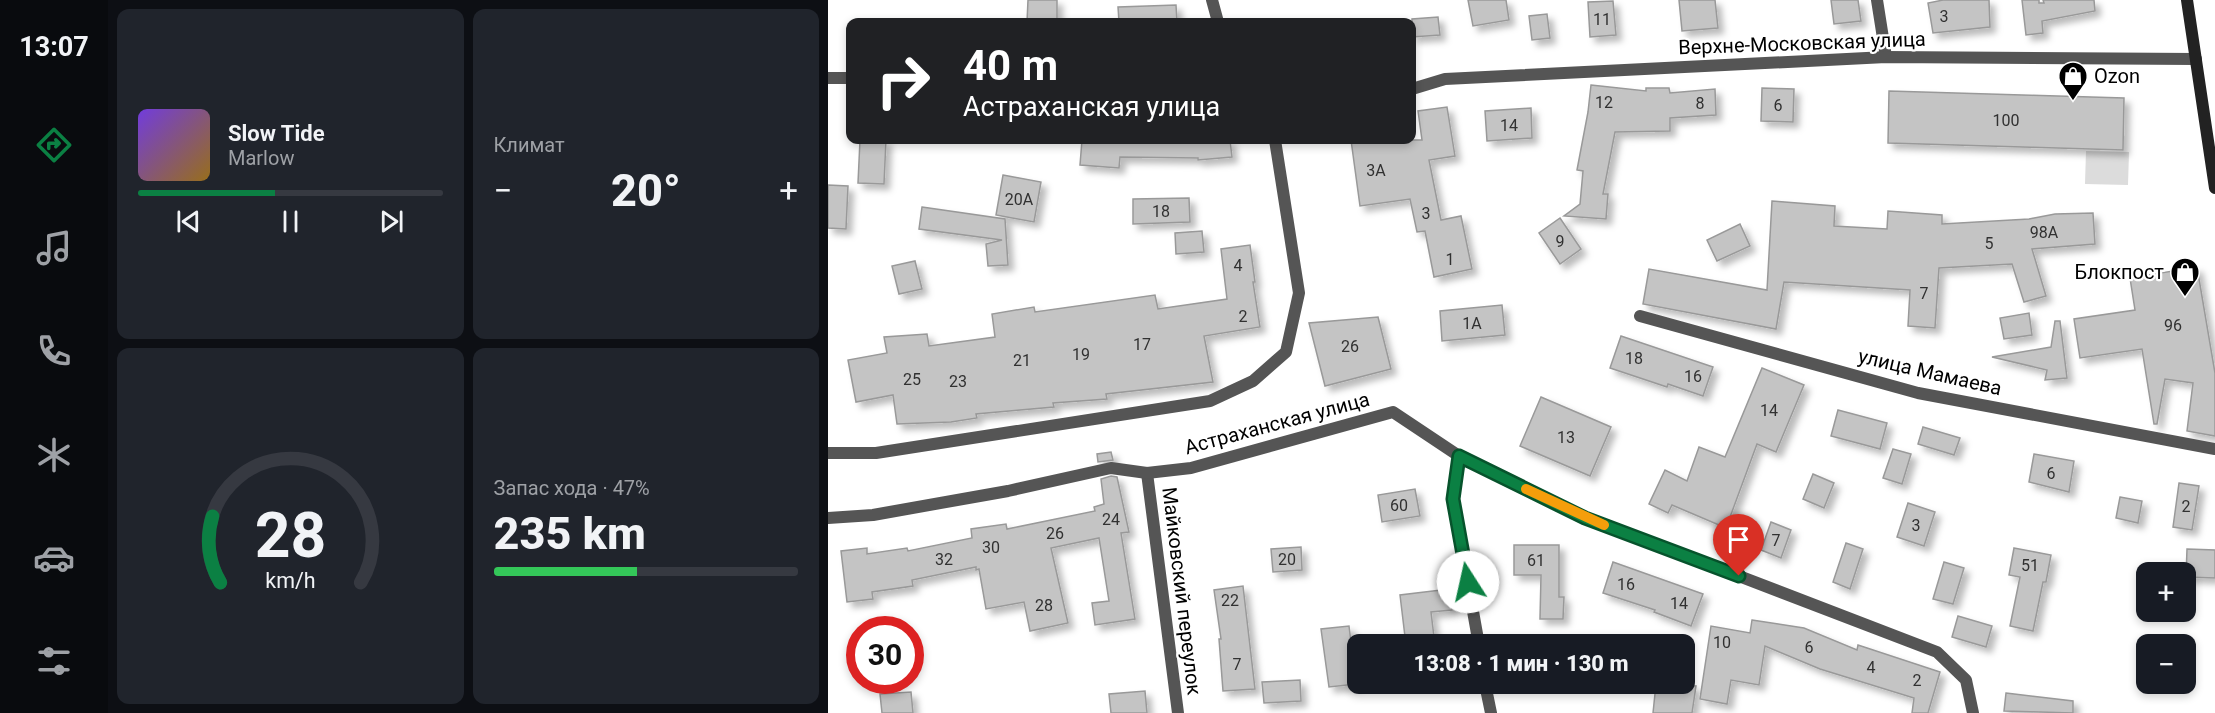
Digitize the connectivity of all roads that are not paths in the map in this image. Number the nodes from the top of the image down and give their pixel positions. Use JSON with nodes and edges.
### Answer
{"nodes":[{"id":1,"x":1212,"y":0,"type":"edge"},
{"id":2,"x":1877,"y":0,"type":"edge"},
{"id":3,"x":2187,"y":0,"type":"edge"},
{"id":4,"x":1217,"y":18,"type":"edge"},
{"id":5,"x":1886,"y":57,"type":"junction"},
{"id":6,"x":2196,"y":59,"type":"junction"},
{"id":7,"x":828,"y":78,"type":"edge"},
{"id":8,"x":846,"y":78,"type":"edge"},
{"id":9,"x":1416,"y":89,"type":"edge"},
{"id":10,"x":1276,"y":144,"type":"edge"},
{"id":11,"x":2215,"y":188,"type":"edge"},
{"id":12,"x":1640,"y":316,"type":"dead end"},
{"id":13,"x":2215,"y":449,"type":"edge"},
{"id":14,"x":828,"y":453,"type":"edge"},
{"id":15,"x":1459,"y":456,"type":"junction"},
{"id":16,"x":1148,"y":473,"type":"junction"},
{"id":17,"x":828,"y":518,"type":"edge"},
{"id":18,"x":1477,"y":634,"type":"edge"},
{"id":19,"x":1487,"y":694,"type":"edge"},
{"id":20,"x":1178,"y":713,"type":"edge"},
{"id":21,"x":1491,"y":713,"type":"edge"},
{"id":22,"x":1973,"y":713,"type":"edge"}],
"edges":[{"from":1,"to":4,"type":"street"},
{"from":2,"to":5,"type":"street"},
{"from":3,"to":6,"type":"street"},
{"from":5,"to":6,"type":"street","name":"Верхне-Московская улица"},
{"from":5,"to":9,"type":"street","name":"Верхне-Московская улица"},
{"from":6,"to":11,"type":"street"},
{"from":7,"to":8,"type":"street"},
{"from":10,"to":14,"type":"street","name":"Астраханская улица"},
{"from":12,"to":13,"type":"street","name":"улица Мамаева"},
{"from":15,"to":16,"type":"street","name":"Астраханская улица"},
{"from":15,"to":18,"type":"street"},
{"from":15,"to":22,"type":"street","name":"Астраханская улица"},
{"from":16,"to":17,"type":"street","name":"Астраханская улица"},
{"from":16,"to":20,"type":"street","name":"Майковский переулок"},
{"from":19,"to":21,"type":"street"}]}
